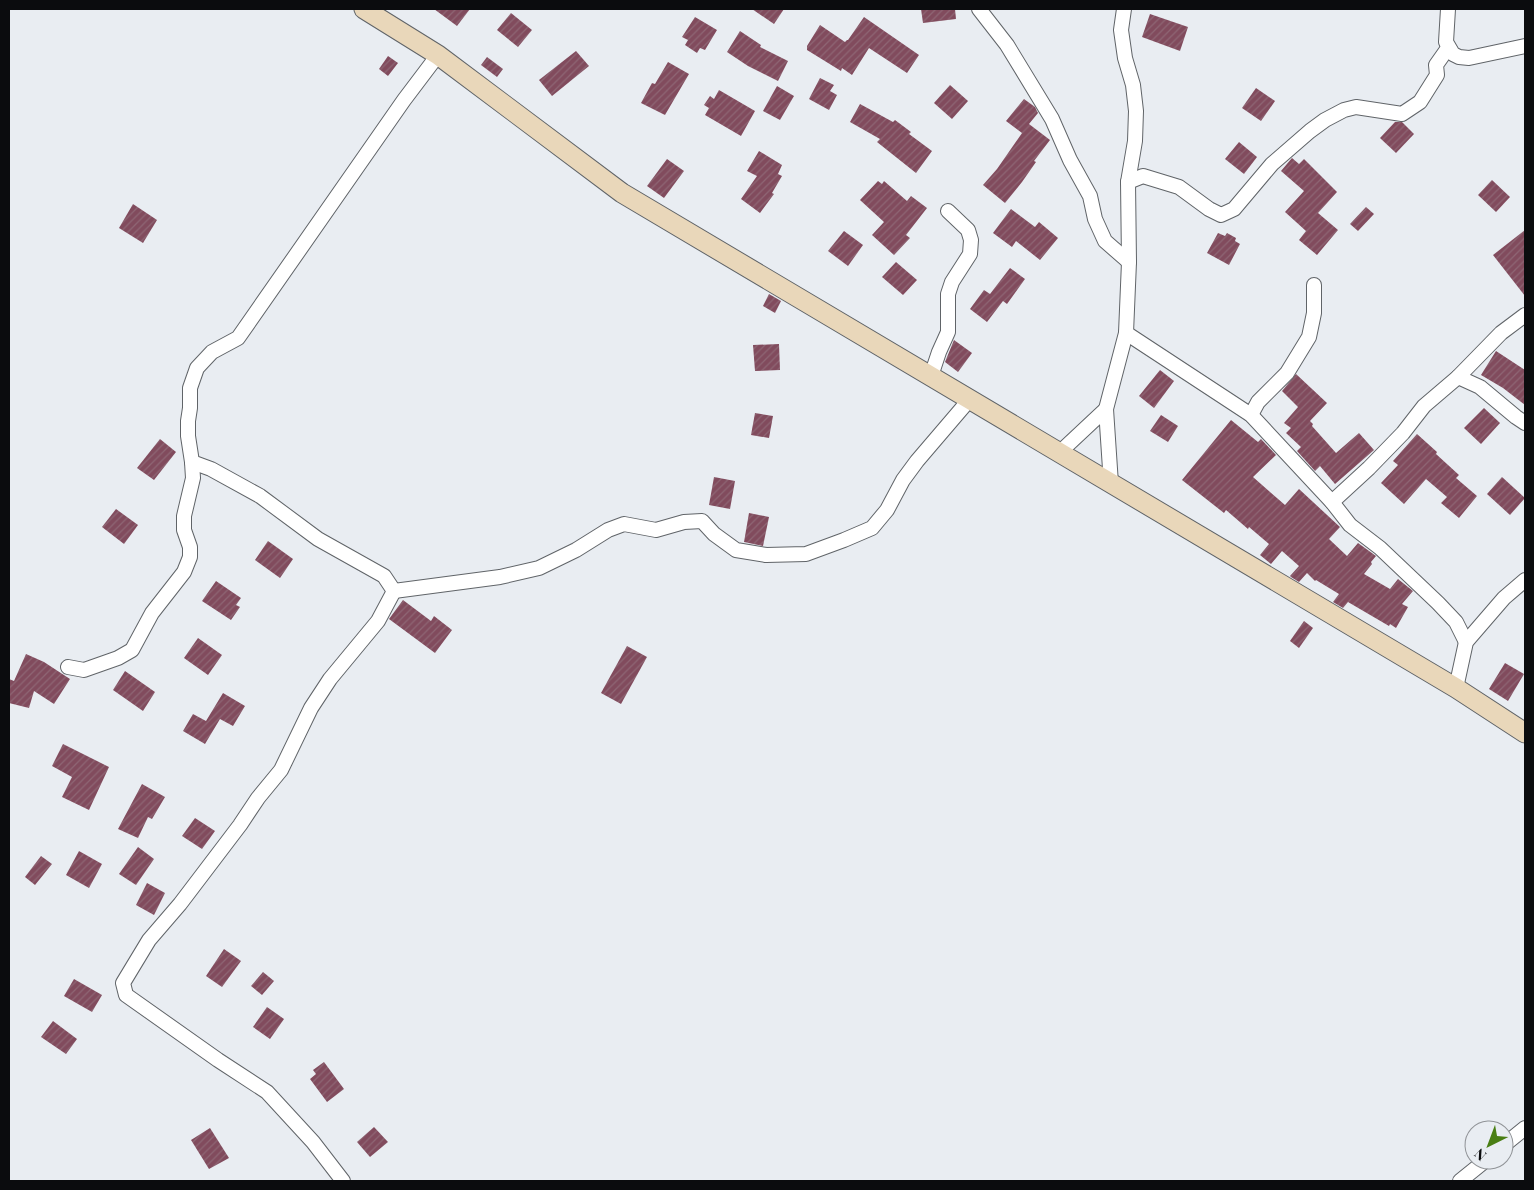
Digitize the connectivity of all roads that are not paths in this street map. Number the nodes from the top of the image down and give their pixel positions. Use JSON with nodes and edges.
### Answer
{"nodes":[{"id":1,"x":364,"y":9,"type":"edge"},
{"id":2,"x":386,"y":9,"type":"edge"},
{"id":3,"x":979,"y":9,"type":"edge"},
{"id":4,"x":1124,"y":9,"type":"edge"},
{"id":5,"x":1448,"y":9,"type":"edge"},
{"id":6,"x":1525,"y":46,"type":"edge"},
{"id":7,"x":1448,"y":48,"type":"junction"},
{"id":8,"x":438,"y":55,"type":"junction"},
{"id":9,"x":1128,"y":182,"type":"junction"},
{"id":10,"x":948,"y":211,"type":"dead end"},
{"id":11,"x":1129,"y":262,"type":"junction"},
{"id":12,"x":1314,"y":285,"type":"dead end"},
{"id":13,"x":1525,"y":315,"type":"edge"},
{"id":14,"x":1126,"y":334,"type":"junction"},
{"id":15,"x":932,"y":376,"type":"junction"},
{"id":16,"x":1458,"y":377,"type":"junction"},
{"id":17,"x":970,"y":399,"type":"junction"},
{"id":18,"x":1106,"y":409,"type":"junction"},
{"id":19,"x":1251,"y":415,"type":"junction"},
{"id":20,"x":1525,"y":423,"type":"edge"},
{"id":21,"x":1059,"y":453,"type":"junction"},
{"id":22,"x":192,"y":462,"type":"junction"},
{"id":23,"x":1111,"y":484,"type":"junction"},
{"id":24,"x":1332,"y":502,"type":"junction"},
{"id":25,"x":1525,"y":580,"type":"edge"},
{"id":26,"x":394,"y":590,"type":"junction"},
{"id":27,"x":1466,"y":642,"type":"junction"},
{"id":28,"x":68,"y":667,"type":"dead end"},
{"id":29,"x":1456,"y":688,"type":"junction"},
{"id":30,"x":1525,"y":733,"type":"edge"},
{"id":31,"x":1525,"y":1128,"type":"edge"},
{"id":32,"x":1514,"y":1136,"type":"edge"},
{"id":33,"x":1474,"y":1170,"type":"edge"},
{"id":34,"x":343,"y":1181,"type":"edge"},
{"id":35,"x":1460,"y":1181,"type":"edge"}],
"edges":[{"from":1,"to":2,"type":"street"},
{"from":1,"to":8,"type":"street"},
{"from":3,"to":11,"type":"street"},
{"from":4,"to":9,"type":"street"},
{"from":5,"to":7,"type":"street"},
{"from":6,"to":7,"type":"street"},
{"from":7,"to":9,"type":"street"},
{"from":8,"to":15,"type":"street"},
{"from":8,"to":22,"type":"street"},
{"from":9,"to":11,"type":"street"},
{"from":10,"to":15,"type":"street"},
{"from":11,"to":14,"type":"street"},
{"from":12,"to":19,"type":"street"},
{"from":13,"to":16,"type":"street"},
{"from":14,"to":18,"type":"street"},
{"from":14,"to":19,"type":"street"},
{"from":15,"to":17,"type":"street"},
{"from":16,"to":20,"type":"street"},
{"from":16,"to":24,"type":"street"},
{"from":17,"to":21,"type":"street"},
{"from":17,"to":26,"type":"street"},
{"from":18,"to":21,"type":"street"},
{"from":18,"to":23,"type":"street"},
{"from":19,"to":24,"type":"street"},
{"from":21,"to":23,"type":"street"},
{"from":22,"to":26,"type":"street"},
{"from":22,"to":28,"type":"street"},
{"from":23,"to":29,"type":"street"},
{"from":24,"to":27,"type":"street"},
{"from":25,"to":27,"type":"street"},
{"from":26,"to":34,"type":"street"},
{"from":27,"to":29,"type":"street"},
{"from":29,"to":30,"type":"street"},
{"from":31,"to":32,"type":"street"},
{"from":33,"to":35,"type":"street"}]}
